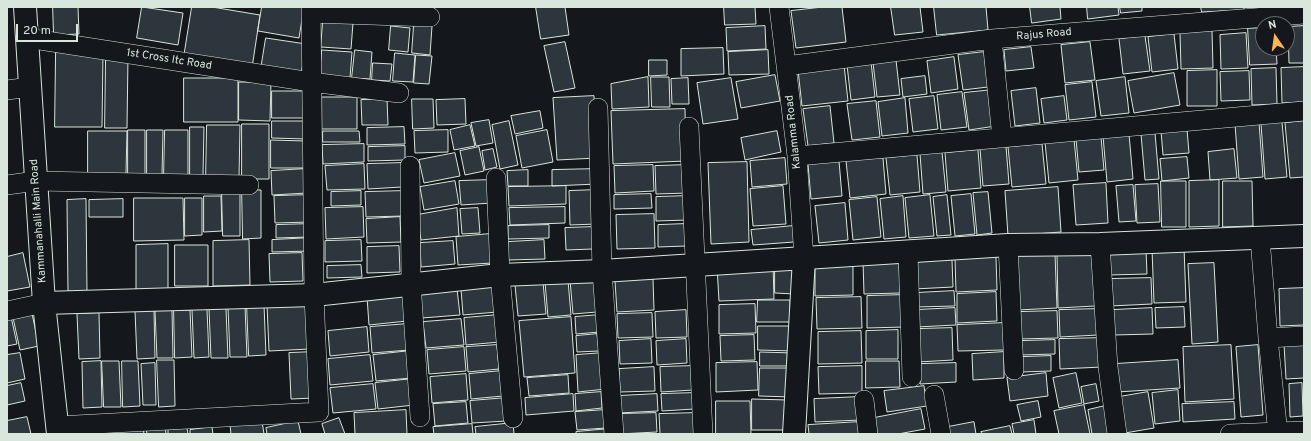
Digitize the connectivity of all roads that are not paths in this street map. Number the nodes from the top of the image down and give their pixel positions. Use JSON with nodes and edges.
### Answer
{"nodes":[{"id":1,"x":25,"y":7,"type":"edge"},
{"id":2,"x":779,"y":7,"type":"edge"},
{"id":3,"x":311,"y":10,"type":"edge"},
{"id":4,"x":1304,"y":14,"type":"edge"},
{"id":5,"x":430,"y":17,"type":"dead end"},
{"id":6,"x":27,"y":38,"type":"junction"},
{"id":7,"x":992,"y":39,"type":"junction"},
{"id":8,"x":786,"y":66,"type":"junction"},
{"id":9,"x":311,"y":82,"type":"junction"},
{"id":10,"x":30,"y":87,"type":"junction"},
{"id":11,"x":7,"y":90,"type":"edge"},
{"id":12,"x":398,"y":93,"type":"dead end"},
{"id":13,"x":598,"y":108,"type":"dead end"},
{"id":14,"x":1304,"y":111,"type":"edge"},
{"id":15,"x":690,"y":127,"type":"dead end"},
{"id":16,"x":1002,"y":138,"type":"junction"},
{"id":17,"x":797,"y":156,"type":"junction"},
{"id":18,"x":410,"y":166,"type":"dead end"},
{"id":19,"x":496,"y":178,"type":"dead end"},
{"id":20,"x":36,"y":181,"type":"junction"},
{"id":21,"x":7,"y":185,"type":"edge"},
{"id":22,"x":249,"y":185,"type":"dead end"},
{"id":23,"x":1304,"y":236,"type":"edge"},
{"id":24,"x":1260,"y":238,"type":"junction"},
{"id":25,"x":1100,"y":244,"type":"junction"},
{"id":26,"x":1008,"y":245,"type":"junction"},
{"id":27,"x":908,"y":253,"type":"junction"},
{"id":28,"x":804,"y":258,"type":"junction"},
{"id":29,"x":695,"y":265,"type":"junction"},
{"id":30,"x":602,"y":271,"type":"junction"},
{"id":31,"x":500,"y":275,"type":"junction"},
{"id":32,"x":412,"y":283,"type":"junction"},
{"id":33,"x":314,"y":295,"type":"junction"},
{"id":34,"x":44,"y":303,"type":"junction"},
{"id":35,"x":7,"y":311,"type":"edge"},
{"id":36,"x":1304,"y":336,"type":"edge"},
{"id":37,"x":1268,"y":338,"type":"junction"},
{"id":38,"x":1014,"y":370,"type":"dead end"},
{"id":39,"x":912,"y":377,"type":"dead end"},
{"id":40,"x":934,"y":395,"type":"dead end"},
{"id":41,"x":864,"y":400,"type":"dead end"},
{"id":42,"x":420,"y":417,"type":"dead end"},
{"id":43,"x":513,"y":418,"type":"dead end"},
{"id":44,"x":57,"y":430,"type":"edge"},
{"id":45,"x":1304,"y":431,"type":"edge"},
{"id":46,"x":1278,"y":432,"type":"edge"},
{"id":47,"x":614,"y":434,"type":"edge"},
{"id":48,"x":703,"y":434,"type":"edge"},
{"id":49,"x":794,"y":434,"type":"edge"},
{"id":50,"x":868,"y":434,"type":"edge"},
{"id":51,"x":941,"y":434,"type":"edge"},
{"id":52,"x":1117,"y":434,"type":"edge"},
{"id":53,"x":1230,"y":434,"type":"edge"}],
"edges":[{"from":1,"to":6,"type":"street","name":"Kammanahalli Main Road"},
{"from":2,"to":8,"type":"street","name":"Kalamma Road"},
{"from":3,"to":5,"type":"street"},
{"from":3,"to":9,"type":"street"},
{"from":4,"to":7,"type":"street","name":"Rajus Road"},
{"from":6,"to":9,"type":"street","name":"1st Cross Itc Road"},
{"from":6,"to":10,"type":"street","name":"Kammanahalli Main Road"},
{"from":7,"to":8,"type":"street","name":"Rajus Road"},
{"from":7,"to":16,"type":"street"},
{"from":8,"to":17,"type":"street","name":"Kalamma Road"},
{"from":9,"to":12,"type":"street","name":"1st Cross Itc Road"},
{"from":9,"to":33,"type":"street"},
{"from":10,"to":11,"type":"street"},
{"from":10,"to":20,"type":"street","name":"Kammanahalli Main Road"},
{"from":13,"to":30,"type":"street"},
{"from":14,"to":16,"type":"street"},
{"from":15,"to":29,"type":"street"},
{"from":16,"to":17,"type":"street"},
{"from":17,"to":28,"type":"street","name":"Kalamma Road"},
{"from":18,"to":32,"type":"street"},
{"from":19,"to":31,"type":"street"},
{"from":20,"to":21,"type":"street"},
{"from":20,"to":22,"type":"street"},
{"from":20,"to":34,"type":"street","name":"Kammanahalli Main Road"},
{"from":23,"to":24,"type":"street"},
{"from":24,"to":25,"type":"street"},
{"from":24,"to":37,"type":"street"},
{"from":25,"to":26,"type":"street"},
{"from":25,"to":52,"type":"street"},
{"from":26,"to":27,"type":"street"},
{"from":26,"to":38,"type":"street"},
{"from":27,"to":28,"type":"street"},
{"from":27,"to":39,"type":"street"},
{"from":28,"to":29,"type":"street"},
{"from":28,"to":49,"type":"street"},
{"from":29,"to":30,"type":"street"},
{"from":29,"to":48,"type":"street"},
{"from":30,"to":31,"type":"street"},
{"from":30,"to":47,"type":"street"},
{"from":31,"to":32,"type":"street"},
{"from":31,"to":43,"type":"street"},
{"from":32,"to":33,"type":"street"},
{"from":32,"to":42,"type":"street"},
{"from":33,"to":34,"type":"street"},
{"from":33,"to":44,"type":"street"},
{"from":34,"to":35,"type":"street"},
{"from":34,"to":44,"type":"street","name":"Kammanahalli Main Road"},
{"from":36,"to":37,"type":"street"},
{"from":37,"to":46,"type":"street"},
{"from":40,"to":51,"type":"street"},
{"from":41,"to":50,"type":"street"},
{"from":45,"to":46,"type":"street"},
{"from":46,"to":53,"type":"street"}]}
